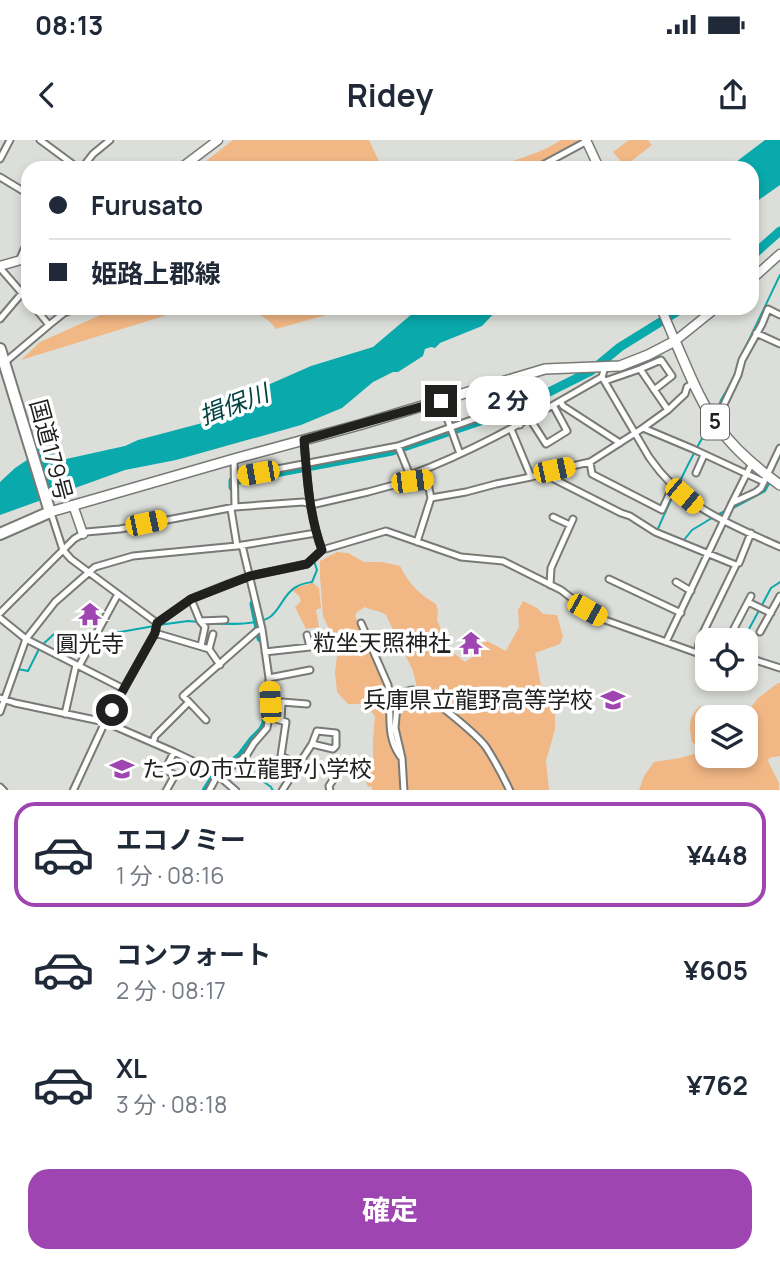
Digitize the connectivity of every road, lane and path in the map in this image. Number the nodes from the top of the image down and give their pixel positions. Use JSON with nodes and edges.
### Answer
{"nodes":[{"id":1,"x":10,"y":140,"type":"edge"},
{"id":2,"x":40,"y":140,"type":"edge"},
{"id":3,"x":110,"y":140,"type":"edge"},
{"id":4,"x":218,"y":140,"type":"edge"},
{"id":5,"x":587,"y":142,"type":"edge"},
{"id":6,"x":2,"y":146,"type":"edge"},
{"id":7,"x":0,"y":159,"type":"edge"},
{"id":8,"x":68,"y":161,"type":"edge"},
{"id":9,"x":84,"y":161,"type":"edge"},
{"id":10,"x":190,"y":161,"type":"edge"},
{"id":11,"x":550,"y":161,"type":"edge"},
{"id":12,"x":596,"y":161,"type":"edge"},
{"id":13,"x":0,"y":177,"type":"edge"},
{"id":14,"x":21,"y":190,"type":"edge"},
{"id":15,"x":780,"y":254,"type":"edge"},
{"id":16,"x":21,"y":260,"type":"edge"},
{"id":17,"x":0,"y":267,"type":"edge"},
{"id":18,"x":759,"y":273,"type":"edge"},
{"id":19,"x":21,"y":291,"type":"edge"},
{"id":20,"x":21,"y":293,"type":"edge"},
{"id":21,"x":780,"y":314,"type":"edge"},
{"id":22,"x":41,"y":315,"type":"edge"},
{"id":23,"x":59,"y":315,"type":"edge"},
{"id":24,"x":664,"y":315,"type":"edge"},
{"id":25,"x":707,"y":315,"type":"edge"},
{"id":26,"x":0,"y":319,"type":"edge"},
{"id":27,"x":49,"y":325,"type":"junction"},
{"id":28,"x":756,"y":333,"type":"junction"},
{"id":29,"x":675,"y":341,"type":"junction"},
{"id":30,"x":780,"y":344,"type":"edge"},
{"id":31,"x":0,"y":349,"type":"edge"},
{"id":32,"x":5,"y":364,"type":"junction"},
{"id":33,"x":605,"y":367,"type":"junction"},
{"id":34,"x":640,"y":369,"type":"junction"},
{"id":35,"x":603,"y":379,"type":"junction"},
{"id":36,"x":501,"y":383,"type":"junction"},
{"id":37,"x":694,"y":383,"type":"junction"},
{"id":38,"x":654,"y":390,"type":"junction"},
{"id":39,"x":543,"y":391,"type":"dead end"},
{"id":40,"x":441,"y":401,"type":"junction"},
{"id":41,"x":560,"y":401,"type":"junction"},
{"id":42,"x":553,"y":405,"type":"junction"},
{"id":43,"x":512,"y":409,"type":"junction"},
{"id":44,"x":668,"y":410,"type":"junction"},
{"id":45,"x":530,"y":419,"type":"junction"},
{"id":46,"x":714,"y":421,"type":"junction"},
{"id":47,"x":520,"y":425,"type":"junction"},
{"id":48,"x":643,"y":428,"type":"junction"},
{"id":49,"x":511,"y":429,"type":"junction"},
{"id":50,"x":452,"y":431,"type":"junction"},
{"id":51,"x":634,"y":434,"type":"junction"},
{"id":52,"x":304,"y":440,"type":"junction"},
{"id":53,"x":620,"y":443,"type":"junction"},
{"id":54,"x":398,"y":446,"type":"junction"},
{"id":55,"x":780,"y":448,"type":"edge"},
{"id":56,"x":460,"y":454,"type":"junction"},
{"id":57,"x":704,"y":455,"type":"junction"},
{"id":58,"x":234,"y":459,"type":"junction"},
{"id":59,"x":590,"y":462,"type":"junction"},
{"id":60,"x":752,"y":463,"type":"junction"},
{"id":61,"x":306,"y":467,"type":"junction"},
{"id":62,"x":549,"y":471,"type":"junction"},
{"id":63,"x":696,"y":473,"type":"dead end"},
{"id":64,"x":746,"y":474,"type":"junction"},
{"id":65,"x":531,"y":477,"type":"junction"},
{"id":66,"x":411,"y":478,"type":"junction"},
{"id":67,"x":766,"y":479,"type":"junction"},
{"id":68,"x":235,"y":480,"type":"junction"},
{"id":69,"x":780,"y":485,"type":"edge"},
{"id":70,"x":673,"y":486,"type":"junction"},
{"id":71,"x":431,"y":498,"type":"junction"},
{"id":72,"x":732,"y":503,"type":"junction"},
{"id":73,"x":311,"y":504,"type":"junction"},
{"id":74,"x":73,"y":505,"type":"junction"},
{"id":75,"x":49,"y":508,"type":"junction"},
{"id":76,"x":233,"y":508,"type":"junction"},
{"id":77,"x":554,"y":517,"type":"dead end"},
{"id":78,"x":723,"y":521,"type":"junction"},
{"id":79,"x":316,"y":533,"type":"junction"},
{"id":80,"x":0,"y":534,"type":"edge"},
{"id":81,"x":83,"y":534,"type":"junction"},
{"id":82,"x":751,"y":534,"type":"junction"},
{"id":83,"x":417,"y":542,"type":"junction"},
{"id":84,"x":239,"y":545,"type":"junction"},
{"id":85,"x":780,"y":547,"type":"edge"},
{"id":86,"x":63,"y":550,"type":"junction"},
{"id":87,"x":322,"y":550,"type":"junction"},
{"id":88,"x":709,"y":553,"type":"junction"},
{"id":89,"x":739,"y":564,"type":"dead end"},
{"id":90,"x":88,"y":572,"type":"junction"},
{"id":91,"x":250,"y":576,"type":"junction"},
{"id":92,"x":609,"y":579,"type":"dead end"},
{"id":93,"x":676,"y":582,"type":"dead end"},
{"id":94,"x":550,"y":584,"type":"junction"},
{"id":95,"x":691,"y":591,"type":"junction"},
{"id":96,"x":118,"y":594,"type":"junction"},
{"id":97,"x":780,"y":596,"type":"edge"},
{"id":98,"x":191,"y":599,"type":"junction"},
{"id":99,"x":681,"y":613,"type":"junction"},
{"id":100,"x":771,"y":613,"type":"junction"},
{"id":101,"x":0,"y":615,"type":"edge"},
{"id":102,"x":225,"y":620,"type":"dead end"},
{"id":103,"x":200,"y":621,"type":"junction"},
{"id":104,"x":157,"y":623,"type":"junction"},
{"id":105,"x":361,"y":623,"type":"dead end"},
{"id":106,"x":705,"y":628,"type":"edge"},
{"id":107,"x":734,"y":628,"type":"edge"},
{"id":108,"x":262,"y":629,"type":"junction"},
{"id":109,"x":760,"y":632,"type":"dead end"},
{"id":110,"x":155,"y":633,"type":"junction"},
{"id":111,"x":213,"y":634,"type":"dead end"},
{"id":112,"x":307,"y":635,"type":"dead end"},
{"id":113,"x":26,"y":639,"type":"junction"},
{"id":114,"x":666,"y":642,"type":"junction"},
{"id":115,"x":201,"y":646,"type":"junction"},
{"id":116,"x":209,"y":649,"type":"junction"},
{"id":117,"x":265,"y":652,"type":"junction"},
{"id":118,"x":695,"y":652,"type":"edge"},
{"id":119,"x":758,"y":661,"type":"edge"},
{"id":120,"x":78,"y":665,"type":"junction"},
{"id":121,"x":220,"y":665,"type":"junction"},
{"id":122,"x":780,"y":668,"type":"edge"},
{"id":123,"x":310,"y":670,"type":"dead end"},
{"id":124,"x":269,"y":678,"type":"junction"},
{"id":125,"x":124,"y":689,"type":"junction"},
{"id":126,"x":5,"y":700,"type":"edge"},
{"id":127,"x":189,"y":702,"type":"junction"},
{"id":128,"x":307,"y":704,"type":"dead end"},
{"id":129,"x":0,"y":712,"type":"edge"},
{"id":130,"x":65,"y":714,"type":"junction"},
{"id":131,"x":269,"y":718,"type":"junction"},
{"id":132,"x":206,"y":720,"type":"dead end"},
{"id":133,"x":281,"y":720,"type":"junction"},
{"id":134,"x":106,"y":722,"type":"junction"},
{"id":135,"x":153,"y":743,"type":"junction"},
{"id":136,"x":312,"y":744,"type":"junction"},
{"id":137,"x":174,"y":752,"type":"junction"},
{"id":138,"x":402,"y":758,"type":"junction"},
{"id":139,"x":299,"y":764,"type":"junction"},
{"id":140,"x":343,"y":765,"type":"dead end"},
{"id":141,"x":218,"y":774,"type":"junction"},
{"id":142,"x":0,"y":787,"type":"edge"},
{"id":143,"x":286,"y":789,"type":"edge"},
{"id":144,"x":4,"y":790,"type":"edge"},
{"id":145,"x":73,"y":790,"type":"edge"},
{"id":146,"x":166,"y":790,"type":"edge"},
{"id":147,"x":209,"y":790,"type":"edge"},
{"id":148,"x":236,"y":790,"type":"edge"},
{"id":149,"x":330,"y":790,"type":"edge"},
{"id":150,"x":404,"y":790,"type":"edge"},
{"id":151,"x":510,"y":790,"type":"edge"}],
"edges":[{"from":1,"to":6,"type":"street"},
{"from":2,"to":8,"type":"street"},
{"from":3,"to":9,"type":"street"},
{"from":4,"to":10,"type":"street"},
{"from":5,"to":11,"type":"street"},
{"from":5,"to":12,"type":"street"},
{"from":6,"to":7,"type":"street"},
{"from":13,"to":14,"type":"street"},
{"from":15,"to":18,"type":"street"},
{"from":16,"to":17,"type":"street"},
{"from":17,"to":19,"type":"street"},
{"from":20,"to":26,"type":"street"},
{"from":21,"to":28,"type":"street"},
{"from":22,"to":27,"type":"street"},
{"from":23,"to":27,"type":"street"},
{"from":24,"to":29,"type":"street"},
{"from":25,"to":29,"type":"street"},
{"from":27,"to":32,"type":"street"},
{"from":28,"to":30,"type":"street"},
{"from":28,"to":46,"type":"street"},
{"from":29,"to":33,"type":"main road"},
{"from":29,"to":37,"type":"main road","number":"5"},
{"from":31,"to":32,"type":"highway","name":"国道179号"},
{"from":32,"to":75,"type":"highway","name":"国道179号"},
{"from":33,"to":35,"type":"street"},
{"from":33,"to":36,"type":"main road"},
{"from":34,"to":35,"type":"street"},
{"from":34,"to":38,"type":"street"},
{"from":34,"to":38,"type":"street"},
{"from":35,"to":41,"type":"street"},
{"from":35,"to":51,"type":"street"},
{"from":36,"to":40,"type":"main road"},
{"from":36,"to":43,"type":"street"},
{"from":37,"to":44,"type":"street"},
{"from":37,"to":46,"type":"main road","number":"5"},
{"from":38,"to":44,"type":"street"},
{"from":39,"to":43,"type":"street"},
{"from":40,"to":50,"type":"street"},
{"from":40,"to":52,"type":"main road"},
{"from":41,"to":42,"type":"street"},
{"from":41,"to":53,"type":"street"},
{"from":42,"to":45,"type":"street"},
{"from":42,"to":45,"type":"street"},
{"from":43,"to":47,"type":"street"},
{"from":43,"to":50,"type":"street"},
{"from":44,"to":48,"type":"street"},
{"from":45,"to":47,"type":"street"},
{"from":46,"to":60,"type":"main road","number":"5"},
{"from":47,"to":49,"type":"street"},
{"from":48,"to":51,"type":"street"},
{"from":48,"to":57,"type":"street"},
{"from":49,"to":56,"type":"street"},
{"from":49,"to":65,"type":"street"},
{"from":50,"to":54,"type":"street"},
{"from":50,"to":56,"type":"street"},
{"from":51,"to":53,"type":"street"},
{"from":51,"to":70,"type":"street"},
{"from":52,"to":58,"type":"main road"},
{"from":52,"to":61,"type":"street"},
{"from":53,"to":59,"type":"street"},
{"from":54,"to":61,"type":"street"},
{"from":54,"to":66,"type":"street"},
{"from":55,"to":67,"type":"street"},
{"from":56,"to":66,"type":"street"},
{"from":57,"to":63,"type":"street"},
{"from":57,"to":64,"type":"street"},
{"from":58,"to":68,"type":"street"},
{"from":58,"to":74,"type":"main road"},
{"from":59,"to":62,"type":"street"},
{"from":59,"to":70,"type":"street"},
{"from":60,"to":64,"type":"street"},
{"from":60,"to":67,"type":"main road","number":"5"},
{"from":61,"to":68,"type":"street"},
{"from":61,"to":73,"type":"street"},
{"from":62,"to":65,"type":"street"},
{"from":62,"to":88,"type":"street"},
{"from":64,"to":67,"type":"street"},
{"from":64,"to":72,"type":"street"},
{"from":65,"to":71,"type":"street"},
{"from":66,"to":71,"type":"street"},
{"from":66,"to":73,"type":"street"},
{"from":67,"to":69,"type":"main road","number":"5"},
{"from":67,"to":72,"type":"street"},
{"from":68,"to":76,"type":"street"},
{"from":70,"to":78,"type":"street"},
{"from":71,"to":83,"type":"street"},
{"from":72,"to":78,"type":"street"},
{"from":73,"to":76,"type":"street"},
{"from":73,"to":79,"type":"street"},
{"from":74,"to":75,"type":"main road"},
{"from":74,"to":81,"type":"street"},
{"from":75,"to":80,"type":"highway","name":"国道179号"},
{"from":75,"to":86,"type":"street"},
{"from":76,"to":81,"type":"street"},
{"from":76,"to":84,"type":"street"},
{"from":77,"to":94,"type":"street"},
{"from":78,"to":82,"type":"street"},
{"from":78,"to":88,"type":"street"},
{"from":79,"to":84,"type":"street"},
{"from":79,"to":87,"type":"street"},
{"from":81,"to":86,"type":"street"},
{"from":82,"to":85,"type":"street"},
{"from":82,"to":89,"type":"street"},
{"from":83,"to":87,"type":"street"},
{"from":83,"to":94,"type":"street"},
{"from":84,"to":90,"type":"street"},
{"from":84,"to":91,"type":"street"},
{"from":86,"to":90,"type":"street"},
{"from":86,"to":101,"type":"street"},
{"from":87,"to":91,"type":"street"},
{"from":88,"to":95,"type":"street"},
{"from":88,"to":106,"type":"street"},
{"from":90,"to":96,"type":"street"},
{"from":90,"to":113,"type":"street"},
{"from":91,"to":98,"type":"street"},
{"from":91,"to":108,"type":"street"},
{"from":92,"to":99,"type":"street"},
{"from":93,"to":95,"type":"street"},
{"from":94,"to":114,"type":"street"},
{"from":95,"to":99,"type":"street"},
{"from":96,"to":104,"type":"street"},
{"from":96,"to":120,"type":"street"},
{"from":97,"to":100,"type":"street"},
{"from":98,"to":103,"type":"street"},
{"from":98,"to":104,"type":"street"},
{"from":99,"to":114,"type":"street"},
{"from":100,"to":107,"type":"street"},
{"from":100,"to":109,"type":"street"},
{"from":101,"to":113,"type":"street"},
{"from":102,"to":103,"type":"street"},
{"from":103,"to":115,"type":"street"},
{"from":104,"to":110,"type":"street"},
{"from":105,"to":138,"type":"street"},
{"from":108,"to":117,"type":"street"},
{"from":108,"to":121,"type":"street"},
{"from":110,"to":115,"type":"street"},
{"from":110,"to":125,"type":"street"},
{"from":111,"to":116,"type":"street"},
{"from":112,"to":117,"type":"street"},
{"from":113,"to":120,"type":"street"},
{"from":113,"to":126,"type":"street"},
{"from":114,"to":118,"type":"street"},
{"from":115,"to":116,"type":"street"},
{"from":116,"to":121,"type":"street"},
{"from":117,"to":124,"type":"street"},
{"from":119,"to":122,"type":"street"},
{"from":120,"to":125,"type":"street"},
{"from":120,"to":130,"type":"street"},
{"from":121,"to":127,"type":"street"},
{"from":123,"to":124,"type":"street"},
{"from":124,"to":131,"type":"street"},
{"from":125,"to":134,"type":"street"},
{"from":126,"to":129,"type":"street"},
{"from":126,"to":130,"type":"street"},
{"from":127,"to":132,"type":"street"},
{"from":127,"to":135,"type":"street"},
{"from":128,"to":133,"type":"street"},
{"from":130,"to":134,"type":"street"},
{"from":131,"to":133,"type":"street"},
{"from":131,"to":141,"type":"street"},
{"from":133,"to":139,"type":"street"},
{"from":134,"to":135,"type":"street"},
{"from":134,"to":145,"type":"street"},
{"from":135,"to":137,"type":"street"},
{"from":136,"to":136,"type":"street"},
{"from":136,"to":139,"type":"street"},
{"from":137,"to":141,"type":"street"},
{"from":137,"to":146,"type":"street"},
{"from":138,"to":150,"type":"street"},
{"from":138,"to":151,"type":"street"},
{"from":139,"to":143,"type":"street"},
{"from":140,"to":149,"type":"street"},
{"from":141,"to":147,"type":"street"},
{"from":141,"to":148,"type":"street"},
{"from":142,"to":144,"type":"street"}]}
